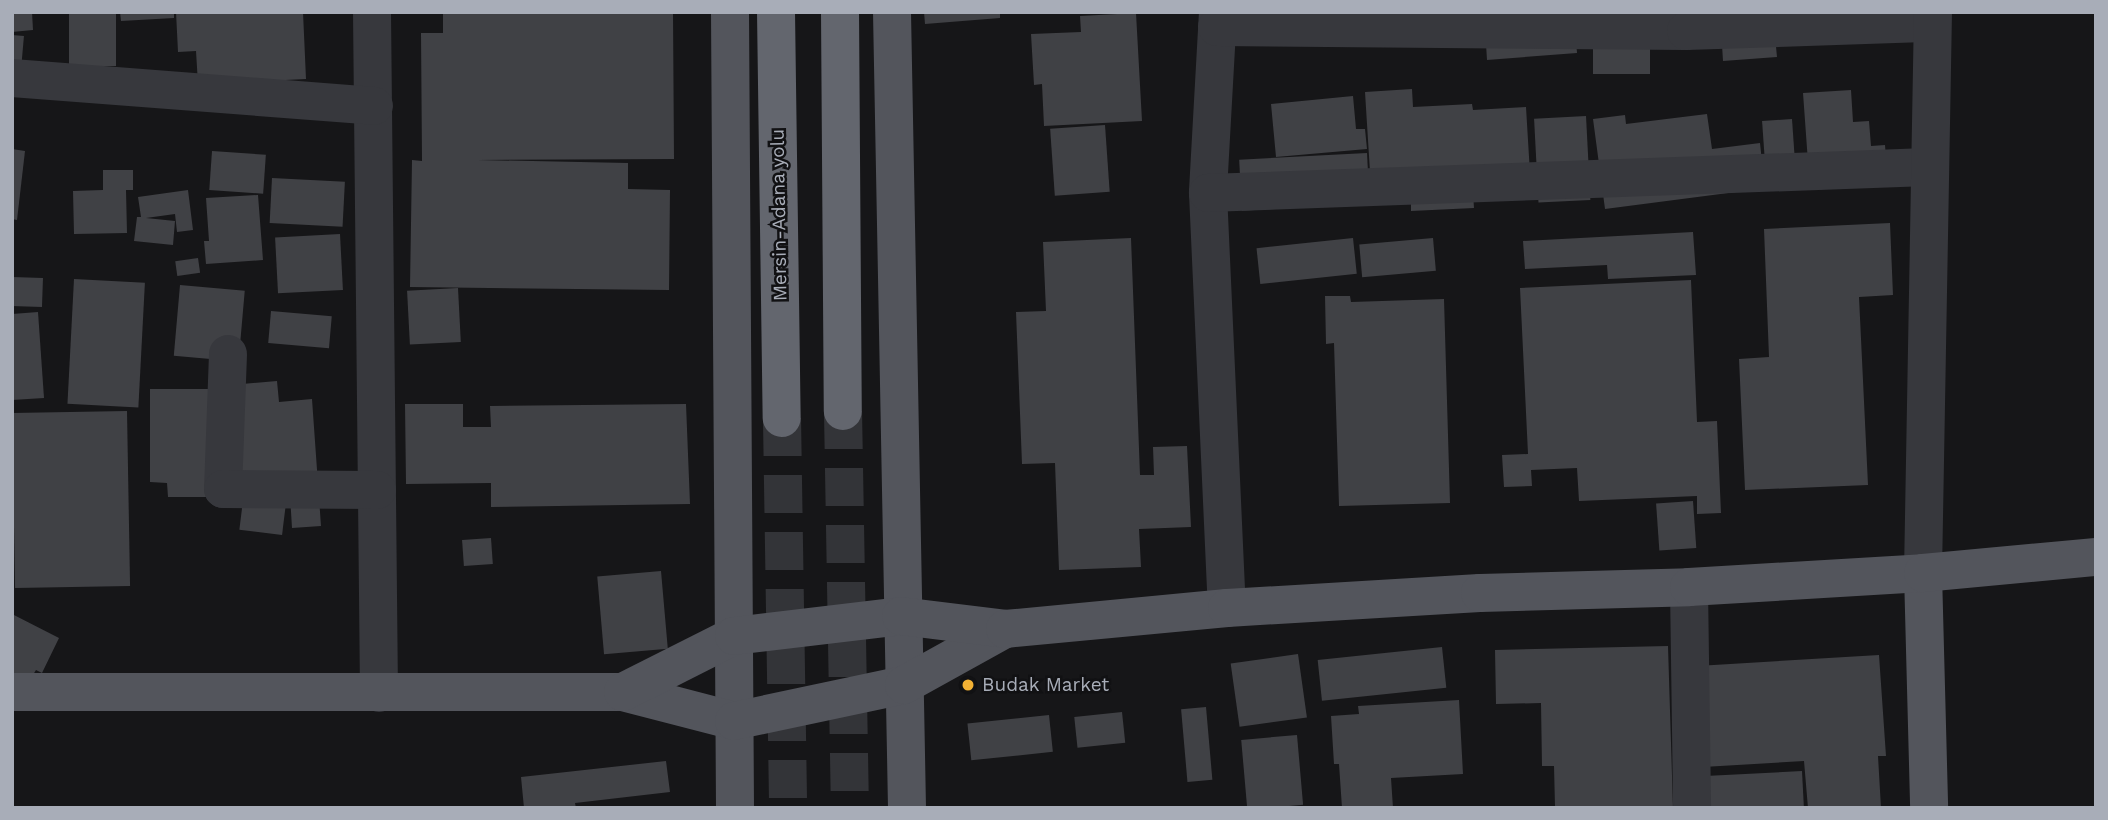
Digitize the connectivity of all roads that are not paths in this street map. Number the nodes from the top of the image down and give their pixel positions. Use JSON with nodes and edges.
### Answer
{"nodes":[{"id":1,"x":372,"y":12,"type":"edge"},
{"id":2,"x":730,"y":12,"type":"edge"},
{"id":3,"x":776,"y":12,"type":"edge"},
{"id":4,"x":840,"y":12,"type":"edge"},
{"id":5,"x":892,"y":12,"type":"edge"},
{"id":6,"x":1933,"y":18,"type":"edge"},
{"id":7,"x":1218,"y":19,"type":"edge"},
{"id":8,"x":12,"y":78,"type":"edge"},
{"id":9,"x":374,"y":106,"type":"junction"},
{"id":10,"x":1928,"y":167,"type":"junction"},
{"id":11,"x":1208,"y":193,"type":"junction"},
{"id":12,"x":228,"y":354,"type":"dead end"},
{"id":13,"x":842,"y":411,"type":"tunnel mouth"},
{"id":14,"x":782,"y":418,"type":"tunnel mouth"},
{"id":15,"x":377,"y":489,"type":"junction"},
{"id":16,"x":2096,"y":557,"type":"edge"},
{"id":17,"x":1923,"y":573,"type":"junction"},
{"id":18,"x":1689,"y":587,"type":"junction"},
{"id":19,"x":1227,"y":608,"type":"junction"},
{"id":20,"x":901,"y":616,"type":"junction"},
{"id":21,"x":1005,"y":629,"type":"junction"},
{"id":22,"x":734,"y":636,"type":"junction"},
{"id":23,"x":905,"y":685,"type":"junction"},
{"id":24,"x":12,"y":692,"type":"edge"},
{"id":25,"x":623,"y":692,"type":"junction"},
{"id":26,"x":379,"y":693,"type":"junction"},
{"id":27,"x":734,"y":721,"type":"junction"},
{"id":28,"x":735,"y":808,"type":"edge"},
{"id":29,"x":907,"y":808,"type":"edge"},
{"id":30,"x":1692,"y":808,"type":"edge"},
{"id":31,"x":1929,"y":808,"type":"edge"}],
"edges":[{"from":1,"to":9,"type":"street"},
{"from":2,"to":22,"type":"main road"},
{"from":3,"to":14,"type":"highway","name":"Mersin-Adana yolu"},
{"from":4,"to":13,"type":"highway"},
{"from":5,"to":20,"type":"main road"},
{"from":6,"to":7,"type":"street"},
{"from":6,"to":10,"type":"street"},
{"from":7,"to":11,"type":"street"},
{"from":8,"to":9,"type":"street"},
{"from":9,"to":15,"type":"street"},
{"from":10,"to":11,"type":"street"},
{"from":10,"to":17,"type":"street"},
{"from":11,"to":19,"type":"street"},
{"from":12,"to":15,"type":"street"},
{"from":15,"to":26,"type":"street"},
{"from":16,"to":17,"type":"main road"},
{"from":17,"to":18,"type":"main road"},
{"from":17,"to":31,"type":"main road"},
{"from":18,"to":19,"type":"main road"},
{"from":18,"to":30,"type":"street"},
{"from":19,"to":21,"type":"main road"},
{"from":20,"to":21,"type":"main road"},
{"from":20,"to":22,"type":"main road"},
{"from":20,"to":23,"type":"main road"},
{"from":21,"to":23,"type":"main road"},
{"from":22,"to":25,"type":"main road"},
{"from":22,"to":27,"type":"main road"},
{"from":23,"to":27,"type":"main road"},
{"from":23,"to":29,"type":"main road"},
{"from":24,"to":26,"type":"main road"},
{"from":25,"to":26,"type":"main road"},
{"from":25,"to":27,"type":"main road"},
{"from":27,"to":28,"type":"main road"}]}
